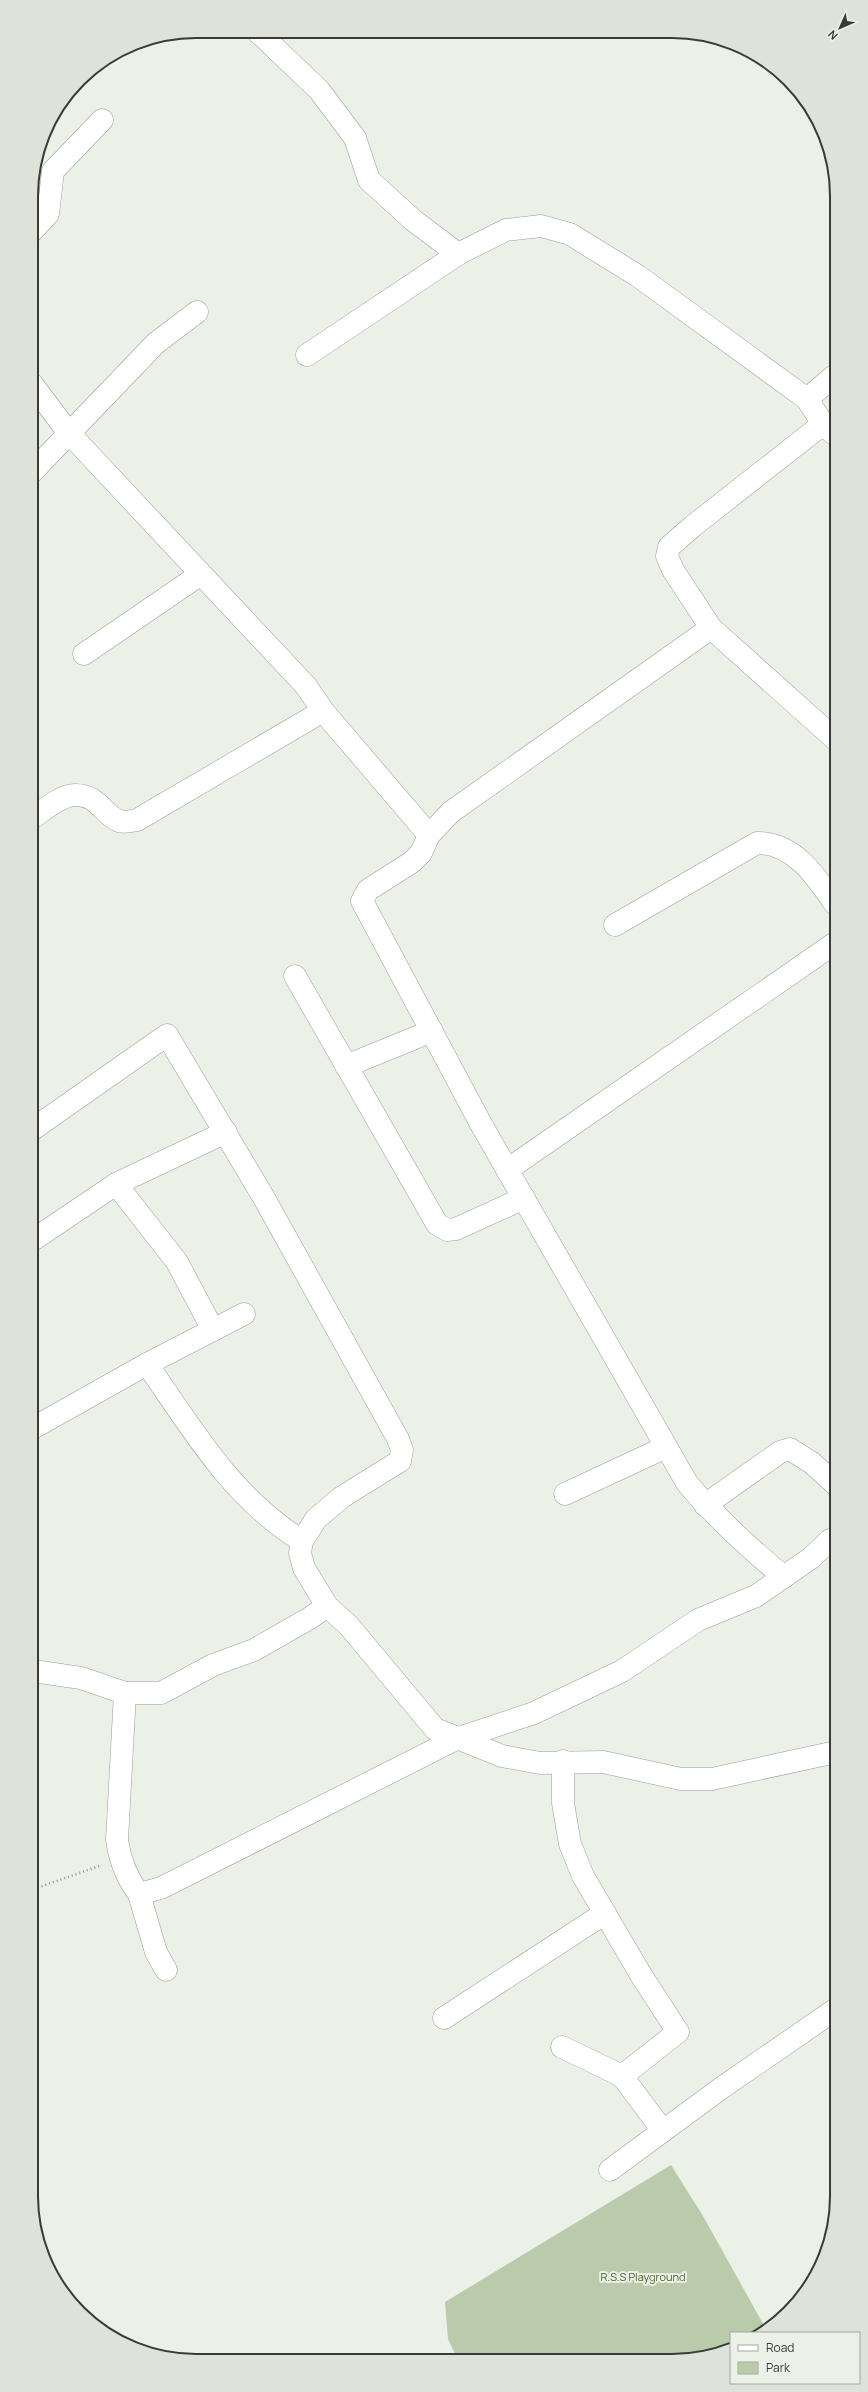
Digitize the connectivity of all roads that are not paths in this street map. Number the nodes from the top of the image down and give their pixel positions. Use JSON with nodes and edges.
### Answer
{"nodes":[{"id":1,"x":264,"y":38,"type":"edge"},
{"id":2,"x":102,"y":120,"type":"dead end"},
{"id":3,"x":38,"y":225,"type":"edge"},
{"id":4,"x":458,"y":254,"type":"junction"},
{"id":5,"x":197,"y":312,"type":"dead end"},
{"id":6,"x":307,"y":355,"type":"dead end"},
{"id":7,"x":830,"y":379,"type":"edge"},
{"id":8,"x":38,"y":392,"type":"edge"},
{"id":9,"x":807,"y":399,"type":"junction"},
{"id":10,"x":828,"y":429,"type":"edge"},
{"id":11,"x":68,"y":432,"type":"junction"},
{"id":12,"x":38,"y":465,"type":"edge"},
{"id":13,"x":201,"y":574,"type":"junction"},
{"id":14,"x":712,"y":628,"type":"junction"},
{"id":15,"x":84,"y":654,"type":"dead end"},
{"id":16,"x":323,"y":711,"type":"junction"},
{"id":17,"x":830,"y":734,"type":"edge"},
{"id":18,"x":38,"y":814,"type":"edge"},
{"id":19,"x":429,"y":834,"type":"junction"},
{"id":20,"x":830,"y":898,"type":"edge"},
{"id":21,"x":615,"y":925,"type":"dead end"},
{"id":22,"x":830,"y":946,"type":"edge"},
{"id":23,"x":295,"y":976,"type":"dead end"},
{"id":24,"x":432,"y":1031,"type":"junction"},
{"id":25,"x":346,"y":1066,"type":"junction"},
{"id":26,"x":38,"y":1125,"type":"edge"},
{"id":27,"x":226,"y":1132,"type":"junction"},
{"id":28,"x":508,"y":1170,"type":"junction"},
{"id":29,"x":116,"y":1184,"type":"junction"},
{"id":30,"x":524,"y":1198,"type":"junction"},
{"id":31,"x":38,"y":1237,"type":"edge"},
{"id":32,"x":244,"y":1314,"type":"dead end"},
{"id":33,"x":213,"y":1330,"type":"junction"},
{"id":34,"x":147,"y":1364,"type":"junction"},
{"id":35,"x":38,"y":1425,"type":"edge"},
{"id":36,"x":666,"y":1446,"type":"junction"},
{"id":37,"x":830,"y":1480,"type":"edge"},
{"id":38,"x":565,"y":1494,"type":"dead end"},
{"id":39,"x":705,"y":1505,"type":"junction"},
{"id":40,"x":302,"y":1541,"type":"junction"},
{"id":41,"x":830,"y":1543,"type":"edge"},
{"id":42,"x":784,"y":1577,"type":"junction"},
{"id":43,"x":326,"y":1606,"type":"junction"},
{"id":44,"x":38,"y":1672,"type":"edge"},
{"id":45,"x":125,"y":1693,"type":"junction"},
{"id":46,"x":456,"y":1739,"type":"junction"},
{"id":47,"x":830,"y":1753,"type":"edge"},
{"id":48,"x":562,"y":1761,"type":"junction"},
{"id":49,"x":139,"y":1894,"type":"junction"},
{"id":50,"x":605,"y":1913,"type":"junction"},
{"id":51,"x":166,"y":1970,"type":"dead end"},
{"id":52,"x":830,"y":2013,"type":"edge"},
{"id":53,"x":444,"y":2018,"type":"dead end"},
{"id":54,"x":562,"y":2047,"type":"dead end"},
{"id":55,"x":622,"y":2076,"type":"junction"},
{"id":56,"x":663,"y":2131,"type":"junction"},
{"id":57,"x":610,"y":2170,"type":"dead end"}],
"edges":[{"from":1,"to":4,"type":"street"},
{"from":2,"to":3,"type":"street"},
{"from":4,"to":6,"type":"street"},
{"from":4,"to":9,"type":"street"},
{"from":5,"to":11,"type":"street"},
{"from":7,"to":9,"type":"street"},
{"from":8,"to":11,"type":"street"},
{"from":9,"to":10,"type":"street"},
{"from":10,"to":14,"type":"street"},
{"from":11,"to":12,"type":"street"},
{"from":11,"to":13,"type":"street"},
{"from":13,"to":15,"type":"street"},
{"from":13,"to":16,"type":"street"},
{"from":14,"to":17,"type":"street"},
{"from":14,"to":19,"type":"street"},
{"from":16,"to":18,"type":"street"},
{"from":16,"to":19,"type":"street"},
{"from":19,"to":24,"type":"street"},
{"from":20,"to":21,"type":"street"},
{"from":22,"to":28,"type":"street"},
{"from":23,"to":25,"type":"street"},
{"from":24,"to":25,"type":"street"},
{"from":24,"to":28,"type":"street"},
{"from":25,"to":30,"type":"street"},
{"from":26,"to":27,"type":"street"},
{"from":27,"to":29,"type":"street"},
{"from":27,"to":40,"type":"street"},
{"from":28,"to":30,"type":"street"},
{"from":29,"to":31,"type":"street"},
{"from":29,"to":33,"type":"street"},
{"from":30,"to":36,"type":"street"},
{"from":32,"to":33,"type":"street"},
{"from":33,"to":34,"type":"street"},
{"from":34,"to":35,"type":"street"},
{"from":34,"to":40,"type":"street"},
{"from":36,"to":38,"type":"street"},
{"from":36,"to":39,"type":"street"},
{"from":37,"to":39,"type":"street"},
{"from":39,"to":42,"type":"street"},
{"from":40,"to":43,"type":"street"},
{"from":41,"to":42,"type":"street"},
{"from":42,"to":46,"type":"street"},
{"from":43,"to":45,"type":"street"},
{"from":43,"to":46,"type":"street"},
{"from":44,"to":45,"type":"street"},
{"from":45,"to":49,"type":"street"},
{"from":46,"to":48,"type":"street"},
{"from":46,"to":49,"type":"street"},
{"from":47,"to":48,"type":"street"},
{"from":48,"to":50,"type":"street"},
{"from":49,"to":51,"type":"street"},
{"from":50,"to":53,"type":"street"},
{"from":50,"to":55,"type":"street"},
{"from":52,"to":56,"type":"street"},
{"from":54,"to":55,"type":"street"},
{"from":55,"to":56,"type":"street"},
{"from":56,"to":57,"type":"street"}]}
